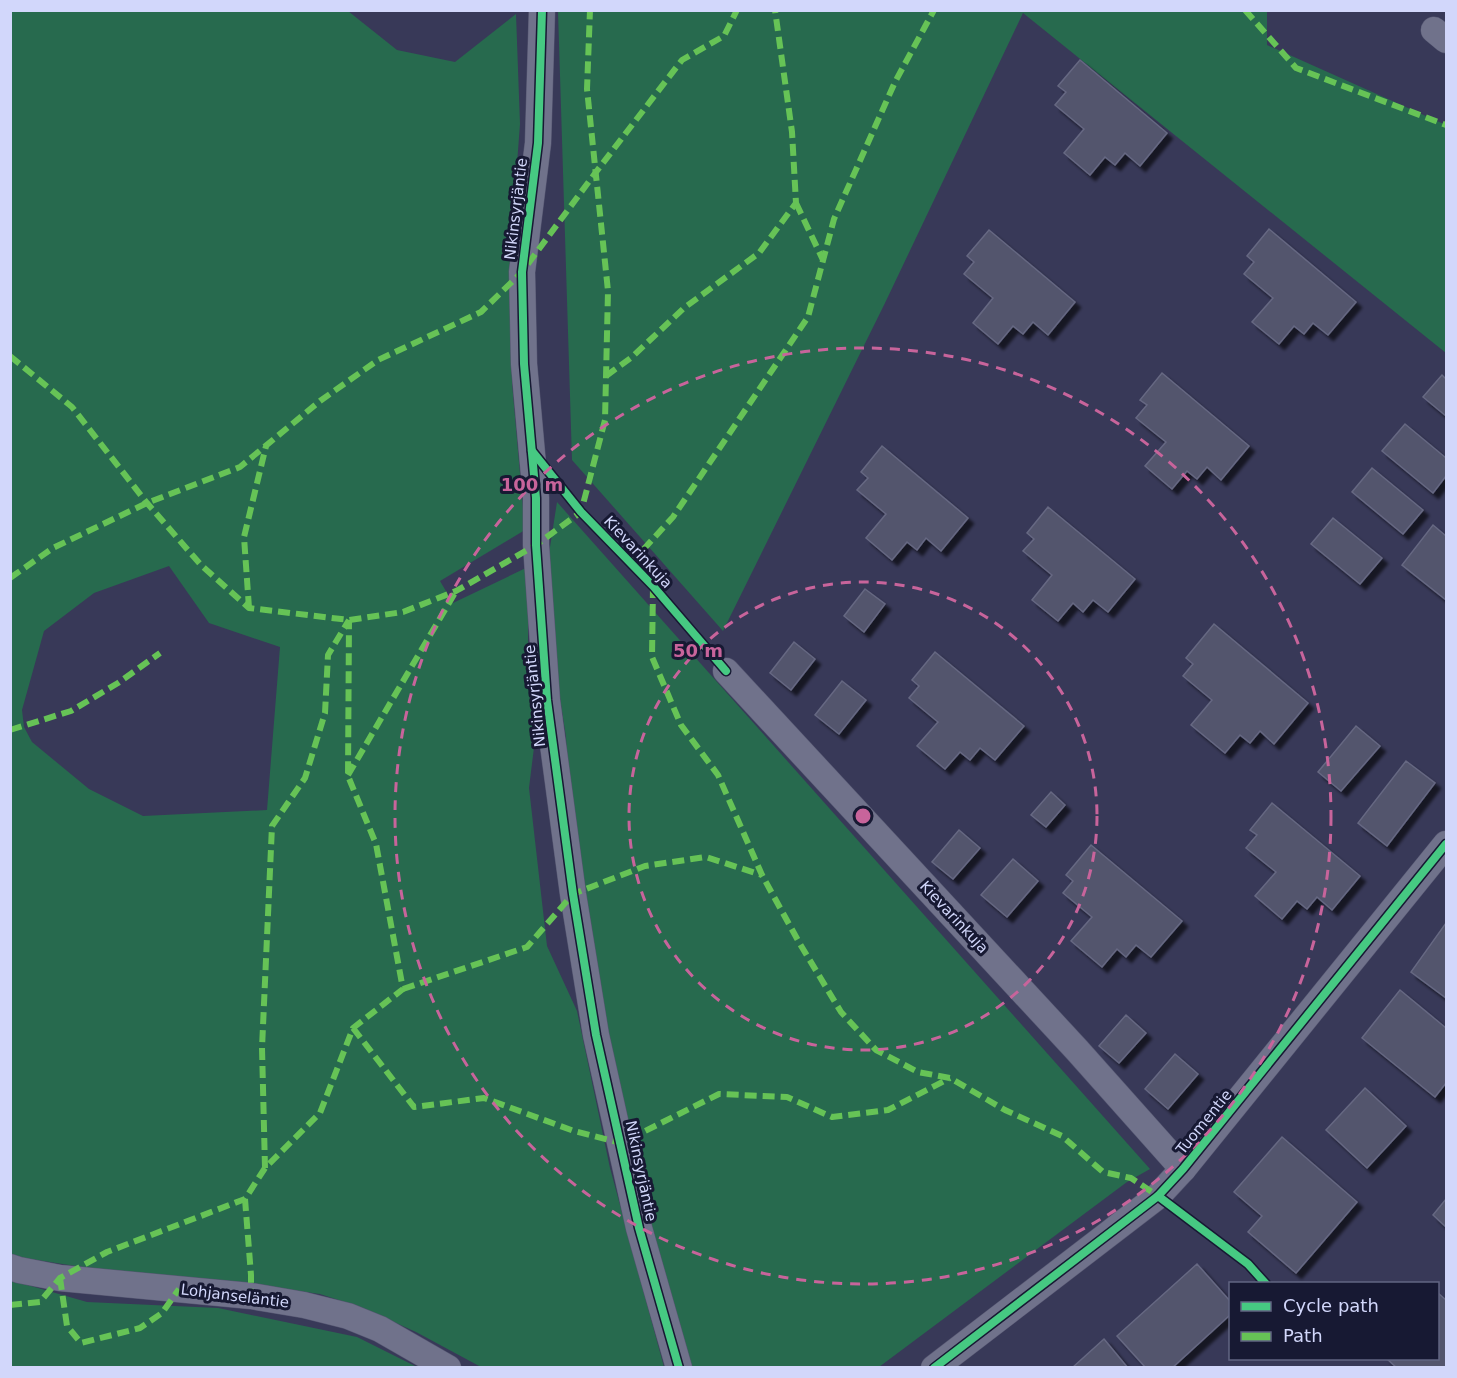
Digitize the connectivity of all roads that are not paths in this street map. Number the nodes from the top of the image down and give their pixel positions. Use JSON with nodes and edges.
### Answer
{"nodes":[{"id":1,"x":542,"y":10,"type":"edge"},
{"id":2,"x":726,"y":671,"type":"dead end"},
{"id":3,"x":1446,"y":844,"type":"edge"},
{"id":4,"x":1183,"y":1169,"type":"junction"},
{"id":5,"x":10,"y":1267,"type":"edge"},
{"id":6,"x":448,"y":1368,"type":"edge"},
{"id":7,"x":679,"y":1368,"type":"edge"},
{"id":8,"x":934,"y":1368,"type":"edge"}],
"edges":[{"from":1,"to":7,"type":"street","name":"Nikinsyrjäntie"},
{"from":2,"to":4,"type":"street","name":"Kievarinkuja"},
{"from":3,"to":4,"type":"street","name":"Tuomentie"},
{"from":4,"to":8,"type":"street","name":"Tuomentie"},
{"from":5,"to":6,"type":"street","name":"Lohjanseläntie"}]}
